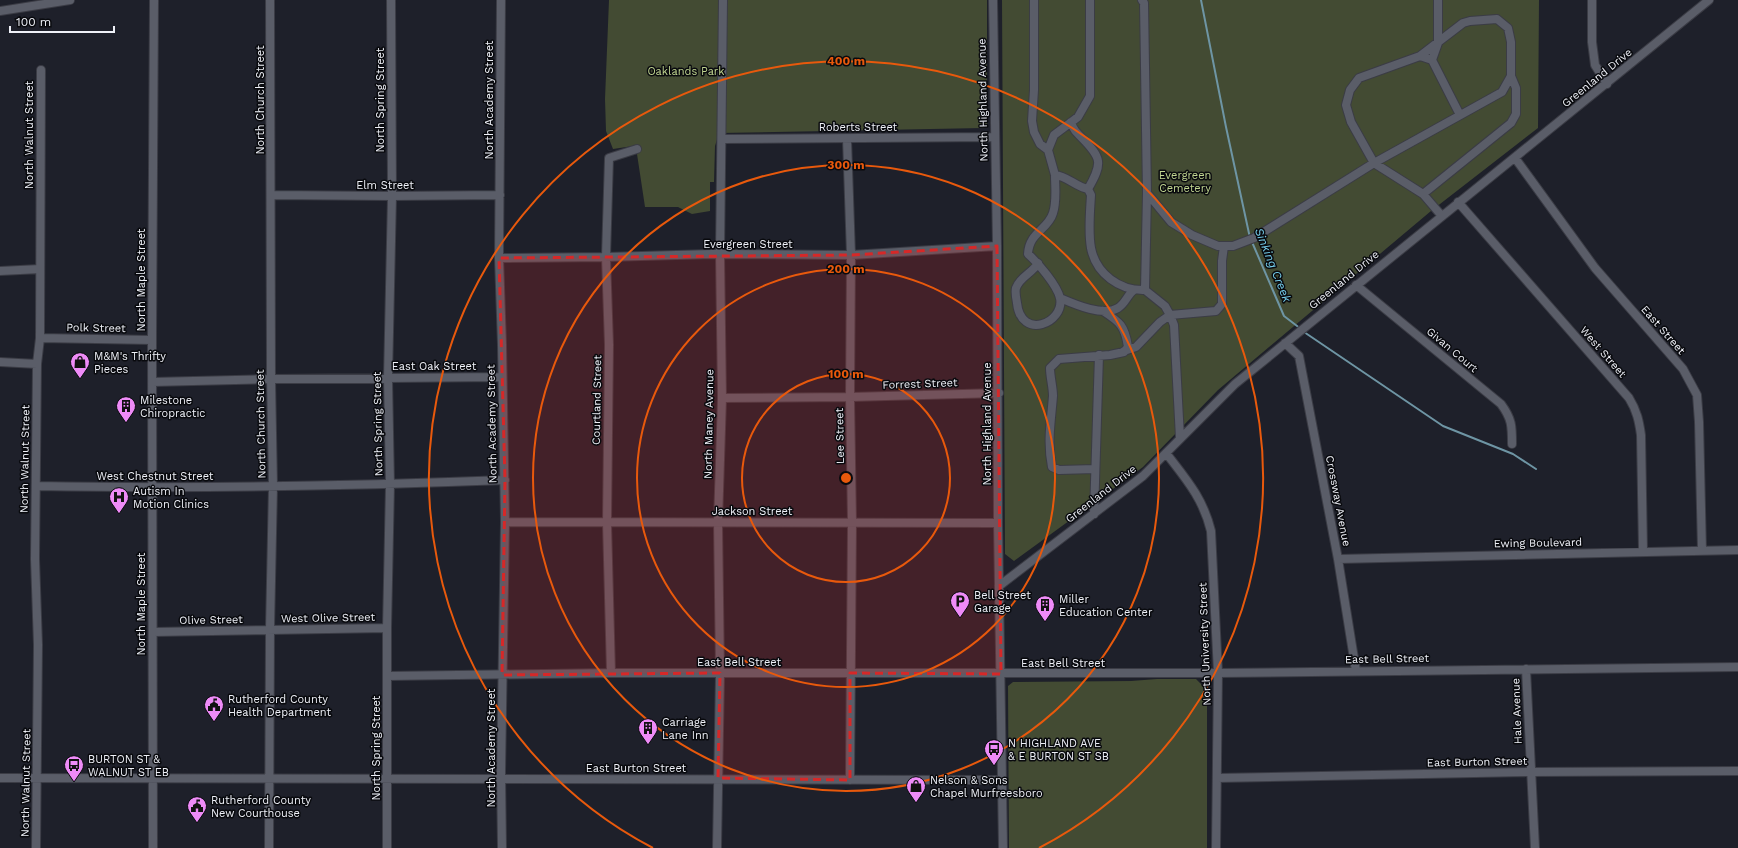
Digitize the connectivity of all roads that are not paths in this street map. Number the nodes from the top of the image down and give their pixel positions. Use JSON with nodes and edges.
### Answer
{"nodes":[{"id":1,"x":70,"y":0,"type":"edge"},
{"id":2,"x":154,"y":0,"type":"edge"},
{"id":3,"x":270,"y":0,"type":"edge"},
{"id":4,"x":391,"y":0,"type":"edge"},
{"id":5,"x":500,"y":0,"type":"edge"},
{"id":6,"x":723,"y":0,"type":"edge"},
{"id":7,"x":993,"y":0,"type":"edge"},
{"id":8,"x":1034,"y":0,"type":"edge"},
{"id":9,"x":1090,"y":0,"type":"edge"},
{"id":10,"x":1142,"y":0,"type":"edge"},
{"id":11,"x":1438,"y":0,"type":"edge"},
{"id":12,"x":1592,"y":0,"type":"edge"},
{"id":13,"x":1709,"y":0,"type":"edge"},
{"id":14,"x":0,"y":11,"type":"edge"},
{"id":15,"x":1438,"y":43,"type":"junction"},
{"id":16,"x":1420,"y":56,"type":"junction"},
{"id":17,"x":1432,"y":60,"type":"junction"},
{"id":18,"x":41,"y":70,"type":"dead end"},
{"id":19,"x":1511,"y":76,"type":"junction"},
{"id":20,"x":1607,"y":84,"type":"junction"},
{"id":21,"x":1502,"y":92,"type":"junction"},
{"id":22,"x":1515,"y":102,"type":"junction"},
{"id":23,"x":1460,"y":115,"type":"junction"},
{"id":24,"x":1071,"y":122,"type":"junction"},
{"id":25,"x":994,"y":137,"type":"junction"},
{"id":26,"x":722,"y":139,"type":"junction"},
{"id":27,"x":847,"y":139,"type":"junction"},
{"id":28,"x":637,"y":149,"type":"dead end"},
{"id":29,"x":1048,"y":150,"type":"junction"},
{"id":30,"x":1515,"y":158,"type":"junction"},
{"id":31,"x":1374,"y":163,"type":"junction"},
{"id":32,"x":1055,"y":175,"type":"junction"},
{"id":33,"x":1088,"y":189,"type":"junction"},
{"id":34,"x":1147,"y":193,"type":"junction"},
{"id":35,"x":1423,"y":194,"type":"junction"},
{"id":36,"x":271,"y":195,"type":"junction"},
{"id":37,"x":500,"y":195,"type":"junction"},
{"id":38,"x":392,"y":196,"type":"junction"},
{"id":39,"x":1458,"y":202,"type":"junction"},
{"id":40,"x":1442,"y":215,"type":"junction"},
{"id":41,"x":997,"y":246,"type":"junction"},
{"id":42,"x":1224,"y":246,"type":"junction"},
{"id":43,"x":720,"y":254,"type":"junction"},
{"id":44,"x":851,"y":255,"type":"junction"},
{"id":45,"x":606,"y":257,"type":"junction"},
{"id":46,"x":499,"y":258,"type":"junction"},
{"id":47,"x":1038,"y":263,"type":"junction"},
{"id":48,"x":40,"y":269,"type":"junction"},
{"id":49,"x":0,"y":271,"type":"edge"},
{"id":50,"x":1356,"y":285,"type":"junction"},
{"id":51,"x":1134,"y":290,"type":"junction"},
{"id":52,"x":1145,"y":290,"type":"junction"},
{"id":53,"x":1060,"y":298,"type":"junction"},
{"id":54,"x":1116,"y":309,"type":"junction"},
{"id":55,"x":1103,"y":311,"type":"junction"},
{"id":56,"x":1170,"y":315,"type":"junction"},
{"id":57,"x":1115,"y":319,"type":"junction"},
{"id":58,"x":40,"y":338,"type":"junction"},
{"id":59,"x":152,"y":340,"type":"junction"},
{"id":60,"x":1285,"y":343,"type":"junction"},
{"id":61,"x":1124,"y":352,"type":"junction"},
{"id":62,"x":1099,"y":355,"type":"junction"},
{"id":63,"x":0,"y":362,"type":"edge"},
{"id":64,"x":37,"y":364,"type":"junction"},
{"id":65,"x":502,"y":377,"type":"junction"},
{"id":66,"x":388,"y":378,"type":"junction"},
{"id":67,"x":271,"y":379,"type":"junction"},
{"id":68,"x":152,"y":382,"type":"junction"},
{"id":69,"x":999,"y":393,"type":"junction"},
{"id":70,"x":850,"y":397,"type":"junction"},
{"id":71,"x":722,"y":398,"type":"junction"},
{"id":72,"x":1180,"y":438,"type":"junction"},
{"id":73,"x":1512,"y":444,"type":"dead end"},
{"id":74,"x":1166,"y":453,"type":"junction"},
{"id":75,"x":1095,"y":469,"type":"junction"},
{"id":76,"x":505,"y":480,"type":"junction"},
{"id":77,"x":390,"y":485,"type":"junction"},
{"id":78,"x":36,"y":486,"type":"junction"},
{"id":79,"x":273,"y":486,"type":"junction"},
{"id":80,"x":152,"y":488,"type":"junction"},
{"id":81,"x":1094,"y":514,"type":"junction"},
{"id":82,"x":505,"y":522,"type":"junction"},
{"id":83,"x":718,"y":522,"type":"junction"},
{"id":84,"x":607,"y":523,"type":"junction"},
{"id":85,"x":852,"y":523,"type":"junction"},
{"id":86,"x":998,"y":523,"type":"junction"},
{"id":87,"x":1738,"y":550,"type":"edge"},
{"id":88,"x":1643,"y":551,"type":"junction"},
{"id":89,"x":1702,"y":551,"type":"junction"},
{"id":90,"x":1338,"y":559,"type":"junction"},
{"id":91,"x":999,"y":586,"type":"junction"},
{"id":92,"x":387,"y":628,"type":"junction"},
{"id":93,"x":270,"y":630,"type":"junction"},
{"id":94,"x":153,"y":632,"type":"junction"},
{"id":95,"x":1738,"y":667,"type":"edge"},
{"id":96,"x":1526,"y":669,"type":"junction"},
{"id":97,"x":1356,"y":671,"type":"junction"},
{"id":98,"x":611,"y":673,"type":"junction"},
{"id":99,"x":720,"y":673,"type":"junction"},
{"id":100,"x":1218,"y":673,"type":"junction"},
{"id":101,"x":850,"y":674,"type":"junction"},
{"id":102,"x":1001,"y":674,"type":"junction"},
{"id":103,"x":502,"y":675,"type":"junction"},
{"id":104,"x":387,"y":676,"type":"junction"},
{"id":105,"x":1738,"y":771,"type":"edge"},
{"id":106,"x":1530,"y":772,"type":"junction"},
{"id":107,"x":0,"y":778,"type":"edge"},
{"id":108,"x":37,"y":778,"type":"junction"},
{"id":109,"x":153,"y":778,"type":"junction"},
{"id":110,"x":270,"y":778,"type":"junction"},
{"id":111,"x":718,"y":778,"type":"junction"},
{"id":112,"x":1217,"y":778,"type":"junction"},
{"id":113,"x":387,"y":780,"type":"junction"},
{"id":114,"x":501,"y":780,"type":"junction"},
{"id":115,"x":850,"y":780,"type":"junction"},
{"id":116,"x":1002,"y":780,"type":"junction"},
{"id":117,"x":36,"y":848,"type":"edge"},
{"id":118,"x":153,"y":848,"type":"edge"},
{"id":119,"x":269,"y":848,"type":"edge"},
{"id":120,"x":387,"y":848,"type":"edge"},
{"id":121,"x":502,"y":848,"type":"edge"},
{"id":122,"x":717,"y":848,"type":"edge"},
{"id":123,"x":1003,"y":848,"type":"edge"},
{"id":124,"x":1216,"y":848,"type":"edge"},
{"id":125,"x":1534,"y":848,"type":"edge"}],
"edges":[{"from":1,"to":14,"type":"street"},
{"from":2,"to":59,"type":"street","name":"North Maple Street"},
{"from":3,"to":36,"type":"street","name":"North Church Street"},
{"from":4,"to":38,"type":"street","name":"North Spring Street"},
{"from":5,"to":37,"type":"street","name":"North Academy Street"},
{"from":6,"to":26,"type":"street","name":"North Maney Avenue"},
{"from":7,"to":25,"type":"street","name":"North Highland Avenue"},
{"from":8,"to":29,"type":"street"},
{"from":9,"to":24,"type":"street"},
{"from":10,"to":34,"type":"street"},
{"from":11,"to":15,"type":"street"},
{"from":12,"to":20,"type":"street"},
{"from":13,"to":20,"type":"street","name":"Greenland Drive"},
{"from":15,"to":16,"type":"street"},
{"from":15,"to":17,"type":"street"},
{"from":15,"to":19,"type":"street"},
{"from":16,"to":17,"type":"street"},
{"from":16,"to":31,"type":"street"},
{"from":17,"to":23,"type":"street"},
{"from":18,"to":48,"type":"street","name":"North Walnut Street"},
{"from":19,"to":21,"type":"street"},
{"from":19,"to":22,"type":"street"},
{"from":20,"to":30,"type":"street","name":"Greenland Drive"},
{"from":21,"to":22,"type":"street"},
{"from":21,"to":23,"type":"street"},
{"from":22,"to":35,"type":"street"},
{"from":23,"to":31,"type":"street"},
{"from":24,"to":29,"type":"street"},
{"from":24,"to":33,"type":"street"},
{"from":25,"to":27,"type":"street","name":"Roberts Street"},
{"from":25,"to":41,"type":"street","name":"North Highland Avenue"},
{"from":26,"to":27,"type":"street","name":"Roberts Street"},
{"from":26,"to":43,"type":"street","name":"North Maney Avenue"},
{"from":27,"to":44,"type":"street","name":"Lee Street"},
{"from":28,"to":45,"type":"street","name":"Courtland Street"},
{"from":29,"to":32,"type":"street"},
{"from":30,"to":39,"type":"street","name":"Greenland Drive"},
{"from":30,"to":89,"type":"street","name":"East Street"},
{"from":31,"to":35,"type":"street"},
{"from":31,"to":42,"type":"street"},
{"from":32,"to":33,"type":"street"},
{"from":32,"to":47,"type":"street"},
{"from":33,"to":51,"type":"street"},
{"from":34,"to":42,"type":"street"},
{"from":34,"to":52,"type":"street"},
{"from":35,"to":40,"type":"street"},
{"from":36,"to":38,"type":"street","name":"Elm Street"},
{"from":36,"to":67,"type":"street","name":"North Church Street"},
{"from":37,"to":38,"type":"street","name":"Elm Street"},
{"from":37,"to":46,"type":"street","name":"North Academy Street"},
{"from":38,"to":66,"type":"street","name":"North Spring Street"},
{"from":39,"to":40,"type":"street","name":"Greenland Drive"},
{"from":39,"to":88,"type":"street","name":"West Street"},
{"from":40,"to":50,"type":"street","name":"Greenland Drive"},
{"from":41,"to":44,"type":"street","name":"Evergreen Street"},
{"from":41,"to":69,"type":"street","name":"North Highland Avenue"},
{"from":42,"to":56,"type":"street"},
{"from":43,"to":44,"type":"street","name":"Evergreen Street"},
{"from":43,"to":45,"type":"street","name":"Evergreen Street"},
{"from":43,"to":71,"type":"street","name":"North Maney Avenue"},
{"from":44,"to":70,"type":"street","name":"Lee Street"},
{"from":45,"to":46,"type":"street","name":"Evergreen Street"},
{"from":45,"to":84,"type":"street","name":"Courtland Street"},
{"from":46,"to":65,"type":"street","name":"North Academy Street"},
{"from":47,"to":53,"type":"street"},
{"from":47,"to":53,"type":"street"},
{"from":48,"to":49,"type":"street"},
{"from":48,"to":58,"type":"street","name":"North Walnut Street"},
{"from":50,"to":60,"type":"street","name":"Greenland Drive"},
{"from":50,"to":73,"type":"street","name":"Givan Court"},
{"from":51,"to":52,"type":"street"},
{"from":51,"to":54,"type":"street"},
{"from":52,"to":56,"type":"street"},
{"from":53,"to":55,"type":"street"},
{"from":54,"to":55,"type":"street"},
{"from":54,"to":57,"type":"street"},
{"from":55,"to":57,"type":"street"},
{"from":56,"to":61,"type":"street"},
{"from":56,"to":72,"type":"street"},
{"from":57,"to":61,"type":"street"},
{"from":58,"to":59,"type":"street","name":"Polk Street"},
{"from":58,"to":64,"type":"street","name":"North Walnut Street"},
{"from":59,"to":68,"type":"street","name":"North Maple Street"},
{"from":60,"to":72,"type":"street","name":"Greenland Drive"},
{"from":60,"to":90,"type":"street","name":"Crossway Avenue"},
{"from":61,"to":62,"type":"street"},
{"from":62,"to":75,"type":"street"},
{"from":62,"to":75,"type":"street"},
{"from":63,"to":64,"type":"street"},
{"from":64,"to":78,"type":"street","name":"North Walnut Street"},
{"from":65,"to":66,"type":"street","name":"East Oak Street"},
{"from":65,"to":76,"type":"street","name":"North Academy Street"},
{"from":66,"to":67,"type":"street","name":"East Oak Street"},
{"from":66,"to":77,"type":"street","name":"North Spring Street"},
{"from":67,"to":68,"type":"street","name":"East Oak Street"},
{"from":67,"to":79,"type":"street","name":"North Church Street"},
{"from":68,"to":80,"type":"street","name":"North Maple Street"},
{"from":69,"to":70,"type":"street","name":"Forrest Street"},
{"from":69,"to":86,"type":"street","name":"North Highland Avenue"},
{"from":70,"to":71,"type":"street","name":"Forrest Street"},
{"from":70,"to":85,"type":"street","name":"Lee Street"},
{"from":71,"to":83,"type":"street","name":"North Maney Avenue"},
{"from":72,"to":74,"type":"street","name":"Greenland Drive"},
{"from":74,"to":81,"type":"street","name":"Greenland Drive"},
{"from":74,"to":100,"type":"street","name":"North University Street"},
{"from":75,"to":81,"type":"street"},
{"from":76,"to":77,"type":"street","name":"West Chestnut Street"},
{"from":76,"to":82,"type":"street","name":"North Academy Street"},
{"from":77,"to":79,"type":"street","name":"West Chestnut Street"},
{"from":77,"to":92,"type":"street","name":"North Spring Street"},
{"from":78,"to":80,"type":"street","name":"West Chestnut Street"},
{"from":78,"to":108,"type":"street","name":"North Walnut Street"},
{"from":79,"to":80,"type":"street","name":"West Chestnut Street"},
{"from":79,"to":93,"type":"street","name":"North Church Street"},
{"from":80,"to":94,"type":"street","name":"North Maple Street"},
{"from":81,"to":91,"type":"street","name":"Greenland Drive"},
{"from":82,"to":84,"type":"street","name":"Jackson Street"},
{"from":82,"to":103,"type":"street","name":"North Academy Street"},
{"from":83,"to":84,"type":"street","name":"Jackson Street"},
{"from":83,"to":85,"type":"street","name":"Jackson Street"},
{"from":83,"to":99,"type":"street","name":"North Maney Avenue"},
{"from":84,"to":98,"type":"street","name":"Courtland Street"},
{"from":85,"to":86,"type":"street","name":"Jackson Street"},
{"from":85,"to":101,"type":"street","name":"Lee Street"},
{"from":86,"to":91,"type":"street","name":"North Highland Avenue"},
{"from":87,"to":89,"type":"street","name":"Ewing Boulevard"},
{"from":88,"to":89,"type":"street","name":"Ewing Boulevard"},
{"from":88,"to":90,"type":"street","name":"Ewing Boulevard"},
{"from":90,"to":97,"type":"street","name":"Crossway Avenue"},
{"from":91,"to":102,"type":"street","name":"North Highland Avenue"},
{"from":92,"to":93,"type":"street","name":"West Olive Street"},
{"from":92,"to":104,"type":"street","name":"North Spring Street"},
{"from":93,"to":94,"type":"street","name":"Olive Street"},
{"from":93,"to":110,"type":"street","name":"North Church Street"},
{"from":94,"to":109,"type":"street","name":"North Maple Street"},
{"from":95,"to":96,"type":"street","name":"East Bell Street"},
{"from":96,"to":97,"type":"street","name":"East Bell Street"},
{"from":96,"to":106,"type":"street","name":"Hale Avenue"},
{"from":97,"to":100,"type":"street","name":"East Bell Street"},
{"from":98,"to":99,"type":"street","name":"East Bell Street"},
{"from":98,"to":103,"type":"street","name":"East Bell Street"},
{"from":99,"to":101,"type":"street","name":"East Bell Street"},
{"from":99,"to":111,"type":"street","name":"North Maney Avenue"},
{"from":100,"to":102,"type":"street","name":"East Bell Street"},
{"from":100,"to":112,"type":"street","name":"North University Street"},
{"from":101,"to":102,"type":"street","name":"East Bell Street"},
{"from":101,"to":115,"type":"street","name":"Lee Street"},
{"from":102,"to":116,"type":"street","name":"North Highland Avenue"},
{"from":103,"to":104,"type":"street","name":"East Bell Street"},
{"from":103,"to":114,"type":"street","name":"North Academy Street"},
{"from":104,"to":113,"type":"street","name":"North Spring Street"},
{"from":105,"to":106,"type":"street","name":"East Burton Street"},
{"from":106,"to":112,"type":"street","name":"East Burton Street"},
{"from":106,"to":125,"type":"street","name":"Hale Avenue"},
{"from":107,"to":108,"type":"street","name":"East Burton Street"},
{"from":108,"to":109,"type":"street","name":"East Burton Street"},
{"from":108,"to":117,"type":"street","name":"North Walnut Street"},
{"from":109,"to":110,"type":"street","name":"East Burton Street"},
{"from":109,"to":118,"type":"street","name":"North Maple Street"},
{"from":110,"to":113,"type":"street","name":"East Burton Street"},
{"from":110,"to":119,"type":"street","name":"North Church Street"},
{"from":111,"to":114,"type":"street","name":"East Burton Street"},
{"from":111,"to":115,"type":"street","name":"East Burton Street"},
{"from":111,"to":122,"type":"street","name":"North Maney Avenue"},
{"from":112,"to":124,"type":"street","name":"North University Street"},
{"from":113,"to":114,"type":"street","name":"East Burton Street"},
{"from":113,"to":120,"type":"street","name":"North Spring Street"},
{"from":114,"to":121,"type":"street","name":"North Academy Street"},
{"from":115,"to":116,"type":"street","name":"East Burton Street"},
{"from":116,"to":123,"type":"street","name":"North Highland Avenue"}]}
